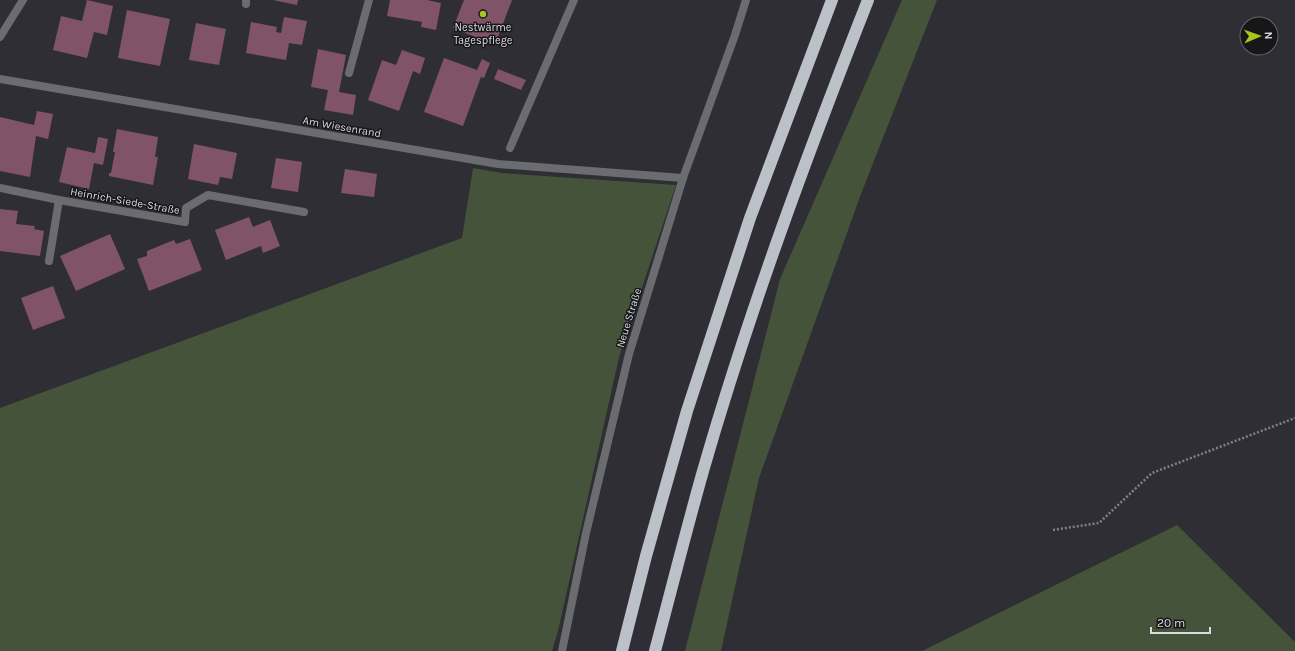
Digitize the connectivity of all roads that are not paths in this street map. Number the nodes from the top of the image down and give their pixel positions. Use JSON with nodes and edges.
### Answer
{"nodes":[{"id":1,"x":24,"y":0,"type":"edge"},
{"id":2,"x":369,"y":0,"type":"edge"},
{"id":3,"x":574,"y":0,"type":"edge"},
{"id":4,"x":746,"y":0,"type":"edge"},
{"id":5,"x":832,"y":0,"type":"edge"},
{"id":6,"x":868,"y":0,"type":"edge"},
{"id":7,"x":0,"y":38,"type":"edge"},
{"id":8,"x":349,"y":73,"type":"dead end"},
{"id":9,"x":0,"y":79,"type":"edge"},
{"id":10,"x":510,"y":148,"type":"dead end"},
{"id":11,"x":683,"y":178,"type":"junction"},
{"id":12,"x":0,"y":188,"type":"edge"},
{"id":13,"x":59,"y":200,"type":"junction"},
{"id":14,"x":304,"y":212,"type":"dead end"},
{"id":15,"x":49,"y":261,"type":"dead end"},
{"id":16,"x":562,"y":651,"type":"edge"},
{"id":17,"x":622,"y":651,"type":"edge"},
{"id":18,"x":655,"y":651,"type":"edge"}],
"edges":[{"from":1,"to":7,"type":"street"},
{"from":2,"to":8,"type":"street"},
{"from":3,"to":10,"type":"street"},
{"from":4,"to":11,"type":"street","name":"Neue Straße"},
{"from":5,"to":17,"type":"highway"},
{"from":6,"to":18,"type":"highway"},
{"from":9,"to":11,"type":"street","name":"Am Wiesenrand"},
{"from":11,"to":16,"type":"street","name":"Neue Straße"},
{"from":12,"to":13,"type":"street","name":"Heinrich-Siede-Straße"},
{"from":13,"to":14,"type":"street","name":"Heinrich-Siede-Straße"},
{"from":13,"to":15,"type":"street"}]}
